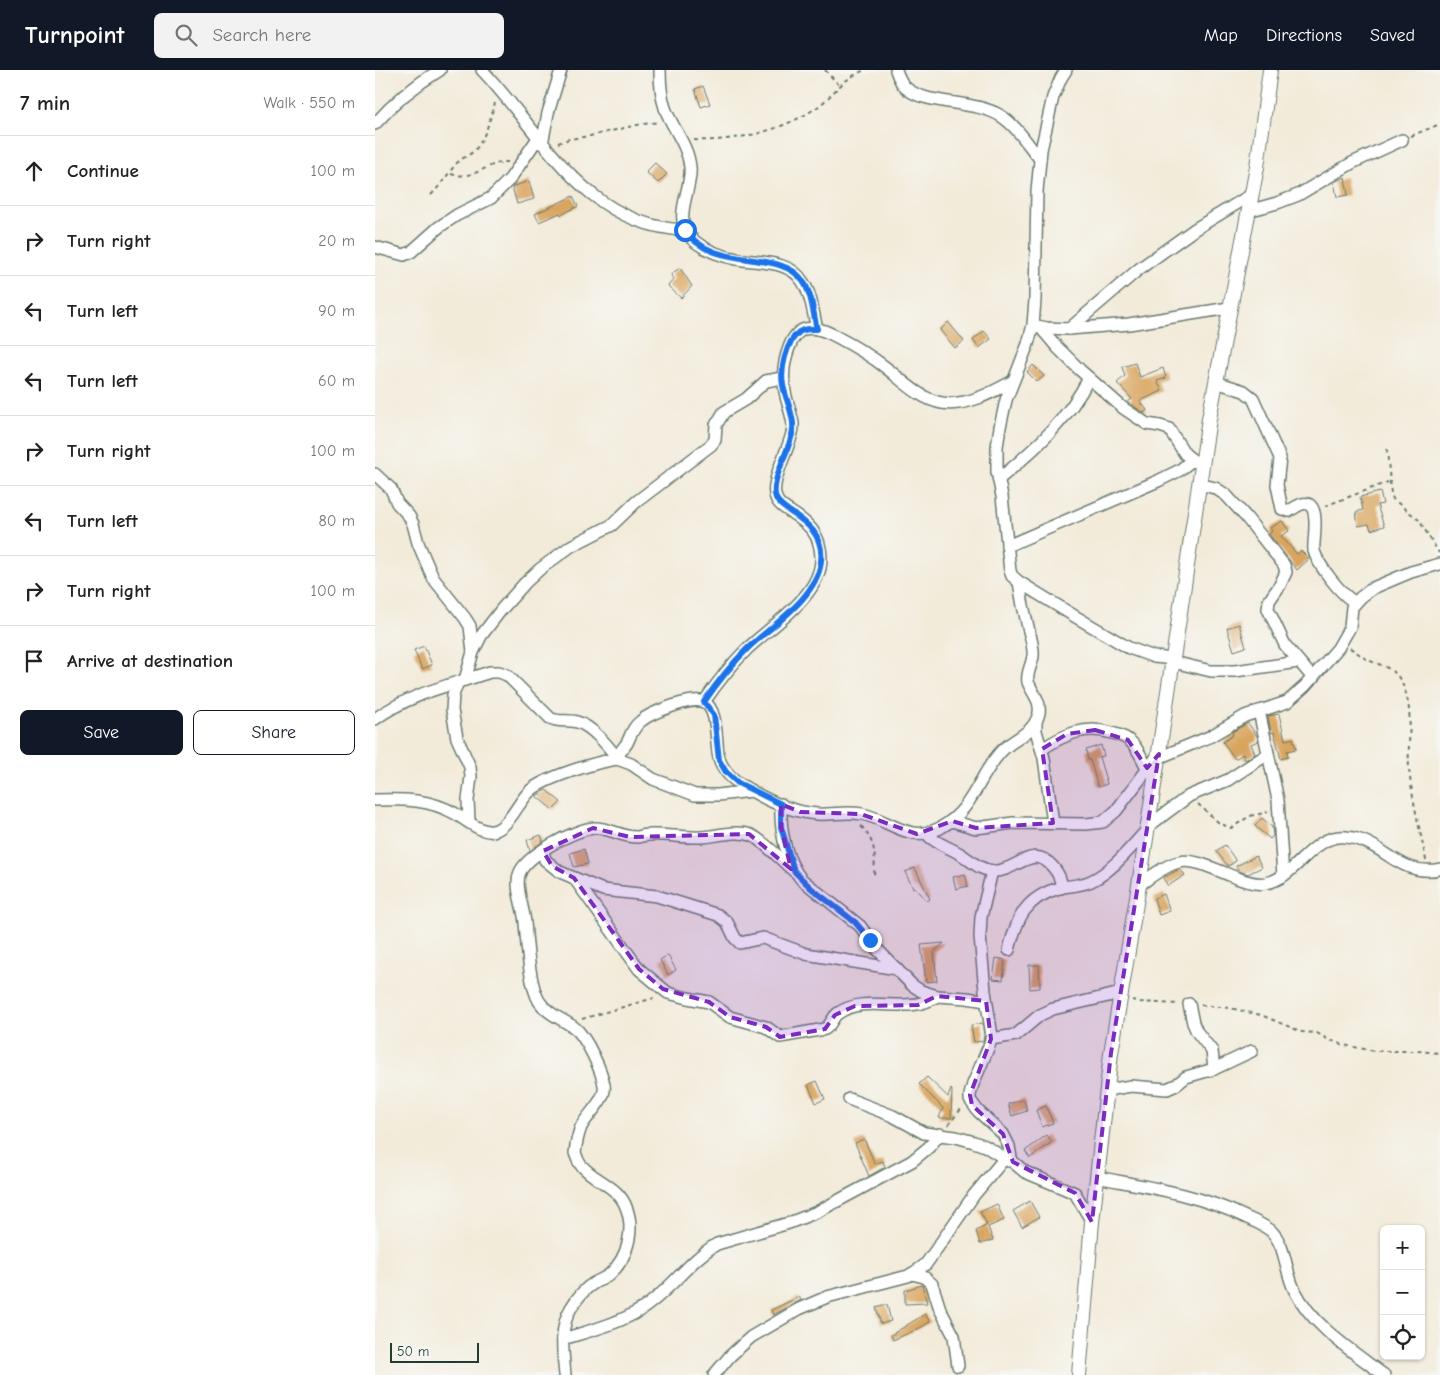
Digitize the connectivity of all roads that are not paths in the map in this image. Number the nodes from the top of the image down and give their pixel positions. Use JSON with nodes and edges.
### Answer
{"nodes":[{"id":1,"x":440,"y":70,"type":"edge"},
{"id":2,"x":482,"y":70,"type":"edge"},
{"id":3,"x":561,"y":70,"type":"edge"},
{"id":4,"x":896,"y":70,"type":"edge"},
{"id":5,"x":1067,"y":70,"type":"edge"},
{"id":6,"x":1270,"y":70,"type":"edge"},
{"id":7,"x":663,"y":71,"type":"edge"},
{"id":8,"x":375,"y":124,"type":"edge"},
{"id":9,"x":1402,"y":140,"type":"road end"},
{"id":10,"x":543,"y":144,"type":"junction"},
{"id":11,"x":1040,"y":159,"type":"junction"},
{"id":12,"x":1251,"y":195,"type":"junction"},
{"id":13,"x":1248,"y":211,"type":"junction"},
{"id":14,"x":685,"y":230,"type":"junction"},
{"id":15,"x":375,"y":247,"type":"edge"},
{"id":16,"x":1229,"y":308,"type":"junction"},
{"id":17,"x":1037,"y":326,"type":"junction"},
{"id":18,"x":817,"y":329,"type":"junction"},
{"id":19,"x":1069,"y":329,"type":"junction"},
{"id":20,"x":782,"y":378,"type":"junction"},
{"id":21,"x":1089,"y":378,"type":"junction"},
{"id":22,"x":1013,"y":381,"type":"junction"},
{"id":23,"x":1216,"y":382,"type":"junction"},
{"id":24,"x":1197,"y":463,"type":"junction"},
{"id":25,"x":375,"y":474,"type":"edge"},
{"id":26,"x":999,"y":479,"type":"junction"},
{"id":27,"x":1199,"y":484,"type":"junction"},
{"id":28,"x":1007,"y":546,"type":"junction"},
{"id":29,"x":1440,"y":564,"type":"edge"},
{"id":30,"x":1019,"y":582,"type":"junction"},
{"id":31,"x":1355,"y":602,"type":"junction"},
{"id":32,"x":473,"y":652,"type":"junction"},
{"id":33,"x":1173,"y":660,"type":"junction"},
{"id":34,"x":1298,"y":662,"type":"junction"},
{"id":35,"x":1313,"y":678,"type":"junction"},
{"id":36,"x":461,"y":681,"type":"junction"},
{"id":37,"x":704,"y":702,"type":"junction"},
{"id":38,"x":1259,"y":711,"type":"junction"},
{"id":39,"x":375,"y":719,"type":"edge"},
{"id":40,"x":1036,"y":721,"type":"junction"},
{"id":41,"x":1042,"y":749,"type":"junction"},
{"id":42,"x":1268,"y":754,"type":"junction"},
{"id":43,"x":617,"y":758,"type":"junction"},
{"id":44,"x":1155,"y":760,"type":"junction"},
{"id":45,"x":752,"y":791,"type":"junction"},
{"id":46,"x":375,"y":800,"type":"edge"},
{"id":47,"x":781,"y":804,"type":"junction"},
{"id":48,"x":469,"y":821,"type":"junction"},
{"id":49,"x":950,"y":822,"type":"junction"},
{"id":50,"x":1053,"y":823,"type":"junction"},
{"id":51,"x":1147,"y":828,"type":"junction"},
{"id":52,"x":926,"y":833,"type":"junction"},
{"id":53,"x":543,"y":852,"type":"junction"},
{"id":54,"x":1434,"y":870,"type":"edge"},
{"id":55,"x":794,"y":871,"type":"junction"},
{"id":56,"x":993,"y":871,"type":"junction"},
{"id":57,"x":1283,"y":876,"type":"junction"},
{"id":58,"x":574,"y":878,"type":"junction"},
{"id":59,"x":1139,"y":885,"type":"junction"},
{"id":60,"x":1061,"y":888,"type":"junction"},
{"id":61,"x":1009,"y":950,"type":"dead end"},
{"id":62,"x":897,"y":969,"type":"junction"},
{"id":63,"x":1121,"y":991,"type":"junction"},
{"id":64,"x":937,"y":996,"type":"junction"},
{"id":65,"x":986,"y":1001,"type":"junction"},
{"id":66,"x":1189,"y":1004,"type":"road end"},
{"id":67,"x":991,"y":1039,"type":"junction"},
{"id":68,"x":1252,"y":1051,"type":"dead end"},
{"id":69,"x":1214,"y":1070,"type":"junction"},
{"id":70,"x":1107,"y":1090,"type":"junction"},
{"id":71,"x":849,"y":1099,"type":"dead end"},
{"id":72,"x":941,"y":1134,"type":"junction"},
{"id":73,"x":1009,"y":1161,"type":"junction"},
{"id":74,"x":1097,"y":1177,"type":"junction"},
{"id":75,"x":1092,"y":1222,"type":"junction"},
{"id":76,"x":912,"y":1274,"type":"junction"},
{"id":77,"x":563,"y":1339,"type":"junction"},
{"id":78,"x":958,"y":1366,"type":"dead end"},
{"id":79,"x":565,"y":1375,"type":"edge"},
{"id":80,"x":714,"y":1375,"type":"edge"},
{"id":81,"x":1079,"y":1375,"type":"edge"},
{"id":82,"x":1384,"y":1375,"type":"edge"}],
"edges":[{"from":1,"to":8,"type":"street"},
{"from":2,"to":10,"type":"street"},
{"from":3,"to":10,"type":"street"},
{"from":4,"to":11,"type":"street"},
{"from":5,"to":11,"type":"street"},
{"from":6,"to":12,"type":"street"},
{"from":7,"to":14,"type":"street"},
{"from":9,"to":13,"type":"street"},
{"from":10,"to":14,"type":"street"},
{"from":10,"to":15,"type":"street"},
{"from":11,"to":17,"type":"street"},
{"from":12,"to":13,"type":"street"},
{"from":12,"to":19,"type":"street"},
{"from":13,"to":16,"type":"street"},
{"from":14,"to":18,"type":"street"},
{"from":16,"to":19,"type":"street"},
{"from":16,"to":23,"type":"street"},
{"from":17,"to":19,"type":"street"},
{"from":17,"to":21,"type":"street"},
{"from":17,"to":22,"type":"street"},
{"from":18,"to":20,"type":"street"},
{"from":18,"to":22,"type":"street"},
{"from":20,"to":32,"type":"street"},
{"from":20,"to":37,"type":"street"},
{"from":21,"to":24,"type":"street"},
{"from":21,"to":26,"type":"street"},
{"from":22,"to":26,"type":"street"},
{"from":23,"to":24,"type":"street"},
{"from":23,"to":31,"type":"street"},
{"from":24,"to":27,"type":"street"},
{"from":24,"to":28,"type":"street"},
{"from":25,"to":32,"type":"street"},
{"from":26,"to":28,"type":"street"},
{"from":27,"to":33,"type":"street"},
{"from":27,"to":34,"type":"street"},
{"from":28,"to":30,"type":"street"},
{"from":29,"to":31,"type":"street"},
{"from":30,"to":33,"type":"street"},
{"from":30,"to":40,"type":"street"},
{"from":31,"to":35,"type":"street"},
{"from":32,"to":36,"type":"street"},
{"from":33,"to":34,"type":"street"},
{"from":33,"to":44,"type":"street"},
{"from":34,"to":35,"type":"street"},
{"from":35,"to":38,"type":"street"},
{"from":36,"to":39,"type":"street"},
{"from":36,"to":43,"type":"street"},
{"from":36,"to":48,"type":"street"},
{"from":37,"to":43,"type":"street"},
{"from":37,"to":45,"type":"street"},
{"from":38,"to":42,"type":"street"},
{"from":38,"to":44,"type":"street"},
{"from":40,"to":41,"type":"street"},
{"from":40,"to":49,"type":"street"},
{"from":41,"to":44,"type":"street"},
{"from":41,"to":50,"type":"street"},
{"from":42,"to":51,"type":"street"},
{"from":42,"to":57,"type":"street"},
{"from":43,"to":45,"type":"street"},
{"from":43,"to":48,"type":"street"},
{"from":44,"to":50,"type":"street"},
{"from":44,"to":51,"type":"street"},
{"from":45,"to":47,"type":"street"},
{"from":46,"to":48,"type":"street"},
{"from":47,"to":52,"type":"street"},
{"from":47,"to":55,"type":"street"},
{"from":49,"to":50,"type":"street"},
{"from":49,"to":52,"type":"street"},
{"from":51,"to":59,"type":"street"},
{"from":51,"to":60,"type":"street"},
{"from":52,"to":56,"type":"street"},
{"from":53,"to":55,"type":"street"},
{"from":53,"to":58,"type":"street"},
{"from":53,"to":77,"type":"street"},
{"from":54,"to":57,"type":"street"},
{"from":55,"to":62,"type":"street"},
{"from":56,"to":60,"type":"street"},
{"from":56,"to":65,"type":"street"},
{"from":57,"to":59,"type":"street"},
{"from":58,"to":62,"type":"street"},
{"from":58,"to":64,"type":"street"},
{"from":59,"to":63,"type":"street"},
{"from":60,"to":61,"type":"street"},
{"from":62,"to":64,"type":"street"},
{"from":63,"to":67,"type":"street"},
{"from":63,"to":70,"type":"street"},
{"from":64,"to":65,"type":"street"},
{"from":65,"to":67,"type":"street"},
{"from":66,"to":69,"type":"street"},
{"from":67,"to":73,"type":"street"},
{"from":68,"to":69,"type":"street"},
{"from":69,"to":70,"type":"street"},
{"from":70,"to":74,"type":"street"},
{"from":71,"to":72,"type":"street"},
{"from":72,"to":73,"type":"street"},
{"from":72,"to":77,"type":"street"},
{"from":73,"to":75,"type":"street"},
{"from":73,"to":76,"type":"street"},
{"from":74,"to":75,"type":"street"},
{"from":74,"to":82,"type":"street"},
{"from":75,"to":81,"type":"street"},
{"from":76,"to":78,"type":"street"},
{"from":76,"to":80,"type":"street"},
{"from":77,"to":79,"type":"street"}]}
